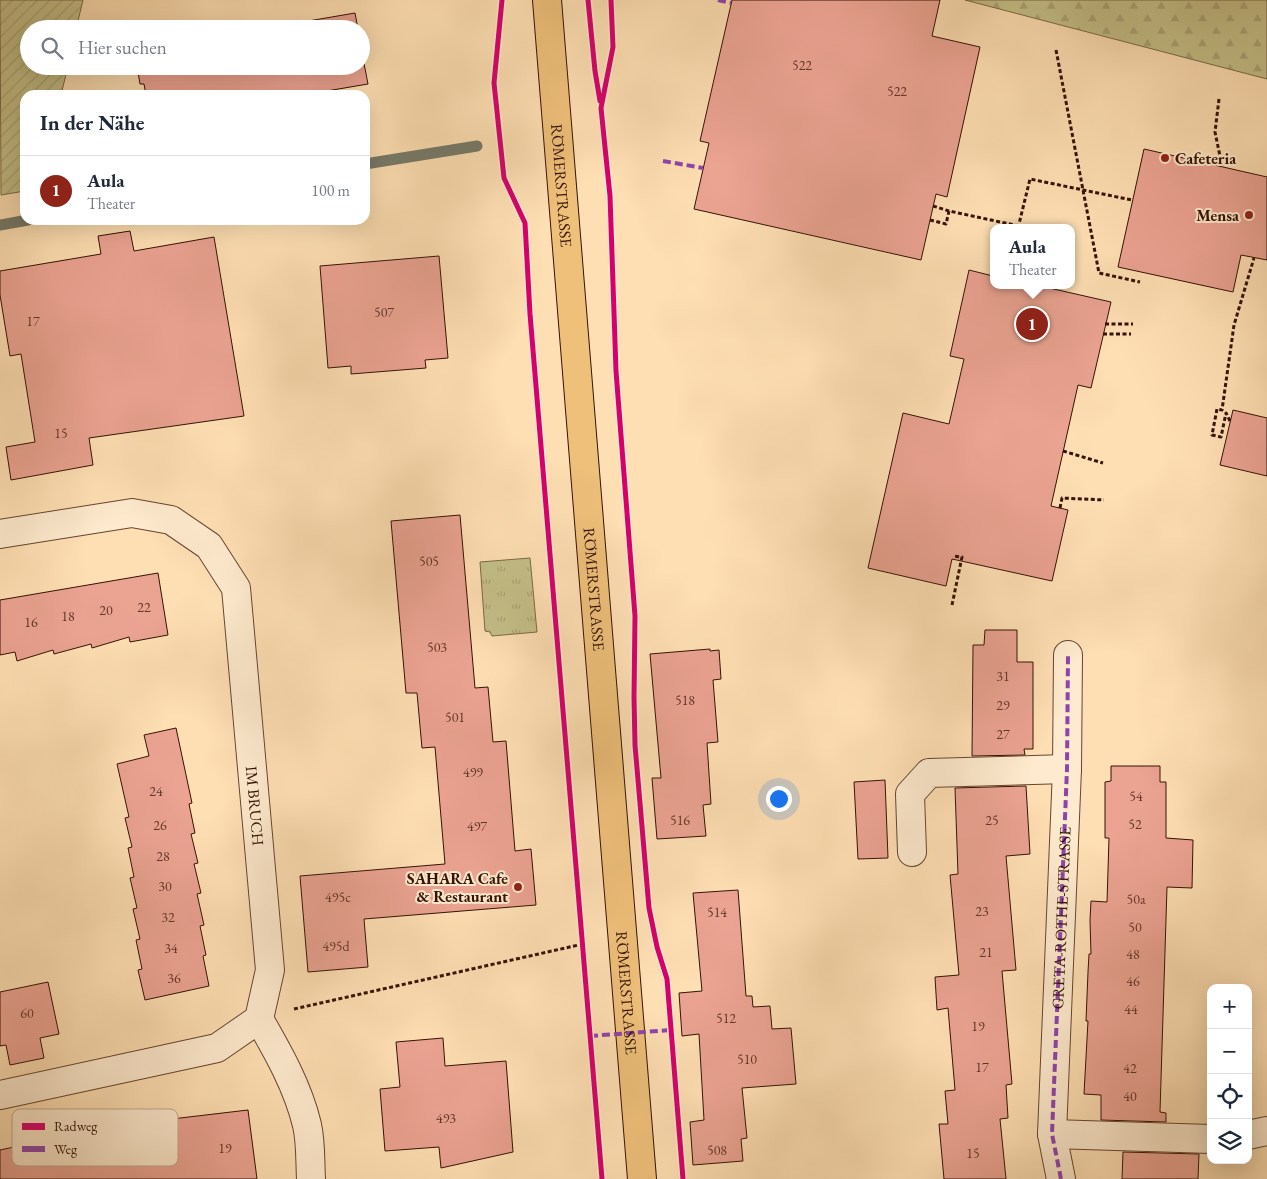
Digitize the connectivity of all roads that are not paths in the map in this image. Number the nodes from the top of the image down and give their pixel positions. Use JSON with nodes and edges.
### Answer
{"nodes":[{"id":1,"x":548,"y":1,"type":"edge"},
{"id":2,"x":0,"y":534,"type":"edge"},
{"id":3,"x":1068,"y":655,"type":"dead end"},
{"id":4,"x":1067,"y":769,"type":"junction"},
{"id":5,"x":912,"y":852,"type":"dead end"},
{"id":6,"x":258,"y":1019,"type":"junction"},
{"id":7,"x":0,"y":1095,"type":"edge"},
{"id":8,"x":1267,"y":1131,"type":"edge"},
{"id":9,"x":1052,"y":1134,"type":"junction"},
{"id":10,"x":1252,"y":1134,"type":"edge"},
{"id":11,"x":1207,"y":1140,"type":"edge"},
{"id":12,"x":311,"y":1179,"type":"edge"},
{"id":13,"x":642,"y":1179,"type":"edge"},
{"id":14,"x":1061,"y":1179,"type":"edge"}],
"edges":[{"from":1,"to":13,"type":"main road","name":"RÖMERSTRASSE"},
{"from":2,"to":6,"type":"street","name":"IM BRUCH"},
{"from":3,"to":4,"type":"street","name":"GRETA-ROTHE-STRASSE"},
{"from":4,"to":5,"type":"street"},
{"from":4,"to":9,"type":"street","name":"GRETA-ROTHE-STRASSE"},
{"from":6,"to":7,"type":"street"},
{"from":6,"to":12,"type":"street"},
{"from":8,"to":10,"type":"street"},
{"from":9,"to":11,"type":"street"},
{"from":9,"to":14,"type":"street","name":"GRETA-ROTHE-STRASSE"}]}
